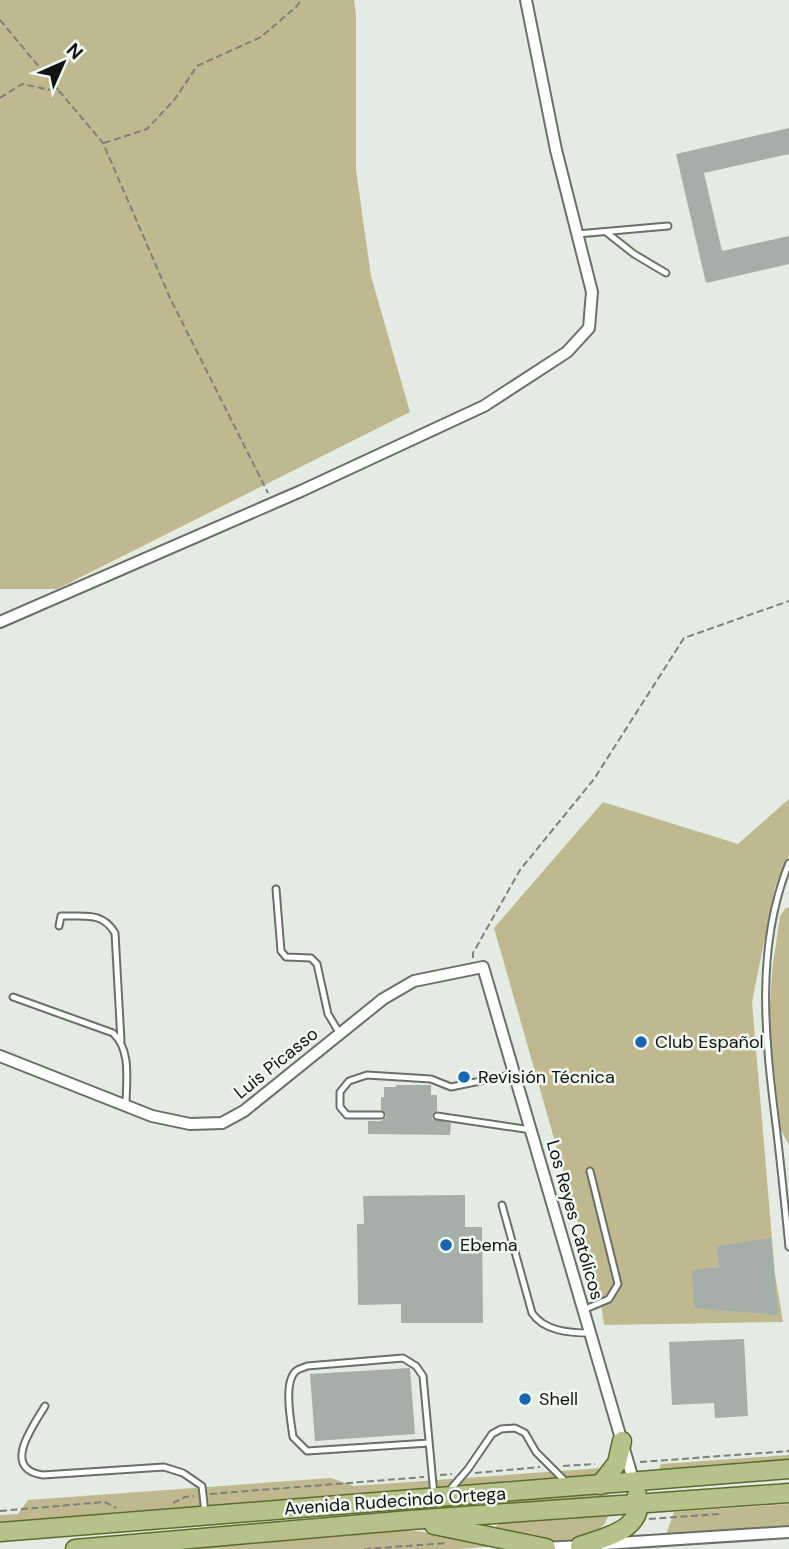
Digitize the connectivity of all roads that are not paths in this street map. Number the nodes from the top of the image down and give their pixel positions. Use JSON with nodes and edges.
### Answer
{"nodes":[{"id":1,"x":526,"y":0,"type":"edge"},
{"id":2,"x":668,"y":226,"type":"dead end"},
{"id":3,"x":606,"y":232,"type":"junction"},
{"id":4,"x":577,"y":234,"type":"junction"},
{"id":5,"x":666,"y":273,"type":"dead end"},
{"id":6,"x":0,"y":622,"type":"edge"},
{"id":7,"x":789,"y":863,"type":"edge"},
{"id":8,"x":276,"y":889,"type":"dead end"},
{"id":9,"x":59,"y":926,"type":"dead end"},
{"id":10,"x":483,"y":967,"type":"joint"},
{"id":11,"x":13,"y":997,"type":"dead end"},
{"id":12,"x":340,"y":1034,"type":"junction"},
{"id":13,"x":121,"y":1041,"type":"junction"},
{"id":14,"x":0,"y":1056,"type":"edge"},
{"id":15,"x":515,"y":1074,"type":"junction"},
{"id":16,"x":126,"y":1106,"type":"junction"},
{"id":17,"x":381,"y":1115,"type":"dead end"},
{"id":18,"x":437,"y":1116,"type":"dead end"},
{"id":19,"x":531,"y":1130,"type":"junction"},
{"id":20,"x":590,"y":1171,"type":"dead end"},
{"id":21,"x":502,"y":1205,"type":"dead end"},
{"id":22,"x":789,"y":1247,"type":"edge"},
{"id":23,"x":583,"y":1310,"type":"junction"},
{"id":24,"x":590,"y":1333,"type":"junction"},
{"id":25,"x":46,"y":1406,"type":"dead end"},
{"id":26,"x":622,"y":1441,"type":"joint"},
{"id":27,"x":429,"y":1443,"type":"junction"},
{"id":28,"x":622,"y":1463,"type":"junction"},
{"id":29,"x":789,"y":1469,"type":"edge"},
{"id":30,"x":634,"y":1483,"type":"junction"},
{"id":31,"x":600,"y":1485,"type":"junction"},
{"id":32,"x":572,"y":1487,"type":"junction"},
{"id":33,"x":789,"y":1493,"type":"edge"},
{"id":34,"x":438,"y":1498,"type":"junction"},
{"id":35,"x":666,"y":1502,"type":"junction"},
{"id":36,"x":637,"y":1512,"type":"junction"},
{"id":37,"x":241,"y":1513,"type":"junction"},
{"id":38,"x":205,"y":1515,"type":"junction"},
{"id":39,"x":410,"y":1520,"type":"junction"},
{"id":40,"x":297,"y":1530,"type":"junction"},
{"id":41,"x":0,"y":1532,"type":"edge"},
{"id":42,"x":789,"y":1532,"type":"edge"},
{"id":43,"x":211,"y":1543,"type":"edge"},
{"id":44,"x":634,"y":1545,"type":"edge"},
{"id":45,"x":580,"y":1546,"type":"junction"},
{"id":46,"x":546,"y":1548,"type":"edge"},
{"id":47,"x":75,"y":1549,"type":"edge"},
{"id":48,"x":249,"y":1549,"type":"edge"},
{"id":49,"x":526,"y":1549,"type":"edge"}],
"edges":[{"from":1,"to":4,"type":"street"},
{"from":2,"to":3,"type":"lane"},
{"from":3,"to":4,"type":"lane"},
{"from":3,"to":5,"type":"lane"},
{"from":4,"to":6,"type":"street"},
{"from":7,"to":22,"type":"lane"},
{"from":8,"to":12,"type":"lane"},
{"from":9,"to":13,"type":"lane"},
{"from":10,"to":12,"type":"street","name":"Luis Picasso"},
{"from":10,"to":15,"type":"street","name":"Los Reyes Católicos"},
{"from":11,"to":13,"type":"lane"},
{"from":12,"to":16,"type":"street","name":"Luis Picasso"},
{"from":13,"to":16,"type":"lane"},
{"from":14,"to":16,"type":"street","name":"Luis Picasso"},
{"from":15,"to":17,"type":"lane"},
{"from":15,"to":19,"type":"street","name":"Los Reyes Católicos"},
{"from":18,"to":19,"type":"lane"},
{"from":19,"to":23,"type":"street","name":"Los Reyes Católicos"},
{"from":20,"to":23,"type":"lane"},
{"from":21,"to":24,"type":"lane"},
{"from":23,"to":24,"type":"street","name":"Los Reyes Católicos"},
{"from":24,"to":26,"type":"street","name":"Los Reyes Católicos"},
{"from":25,"to":38,"type":"lane"},
{"from":26,"to":28,"type":"main road"},
{"from":27,"to":27,"type":"lane"},
{"from":27,"to":34,"type":"lane"},
{"from":28,"to":30,"type":"street"},
{"from":28,"to":31,"type":"main road"},
{"from":29,"to":30,"type":"main road","name":"Avenida Rudecindo Ortega"},
{"from":30,"to":31,"type":"main road","name":"Avenida Rudecindo Ortega"},
{"from":30,"to":35,"type":"main road"},
{"from":30,"to":36,"type":"main road"},
{"from":31,"to":32,"type":"main road","name":"Avenida Rudecindo Ortega"},
{"from":32,"to":34,"type":"main road","name":"Avenida Rudecindo Ortega"},
{"from":32,"to":34,"type":"lane"},
{"from":33,"to":35,"type":"main road","name":"Avenida Rudecindo Ortega"},
{"from":34,"to":37,"type":"main road","name":"Avenida Rudecindo Ortega"},
{"from":35,"to":36,"type":"main road","name":"Avenida Rudecindo Ortega"},
{"from":36,"to":39,"type":"main road","name":"Avenida Rudecindo Ortega"},
{"from":36,"to":44,"type":"main road"},
{"from":36,"to":45,"type":"main road"},
{"from":37,"to":38,"type":"main road","name":"Avenida Rudecindo Ortega"},
{"from":37,"to":43,"type":"main road"},
{"from":38,"to":41,"type":"main road","name":"Avenida Rudecindo Ortega"},
{"from":39,"to":40,"type":"main road","name":"Avenida Rudecindo Ortega"},
{"from":39,"to":46,"type":"main road"},
{"from":40,"to":43,"type":"main road","name":"Avenida Rudecindo Ortega"},
{"from":40,"to":48,"type":"main road"},
{"from":42,"to":44,"type":"street"},
{"from":43,"to":47,"type":"main road","name":"Avenida Rudecindo Ortega"},
{"from":44,"to":45,"type":"street"},
{"from":45,"to":46,"type":"street"},
{"from":46,"to":49,"type":"street"}]}
